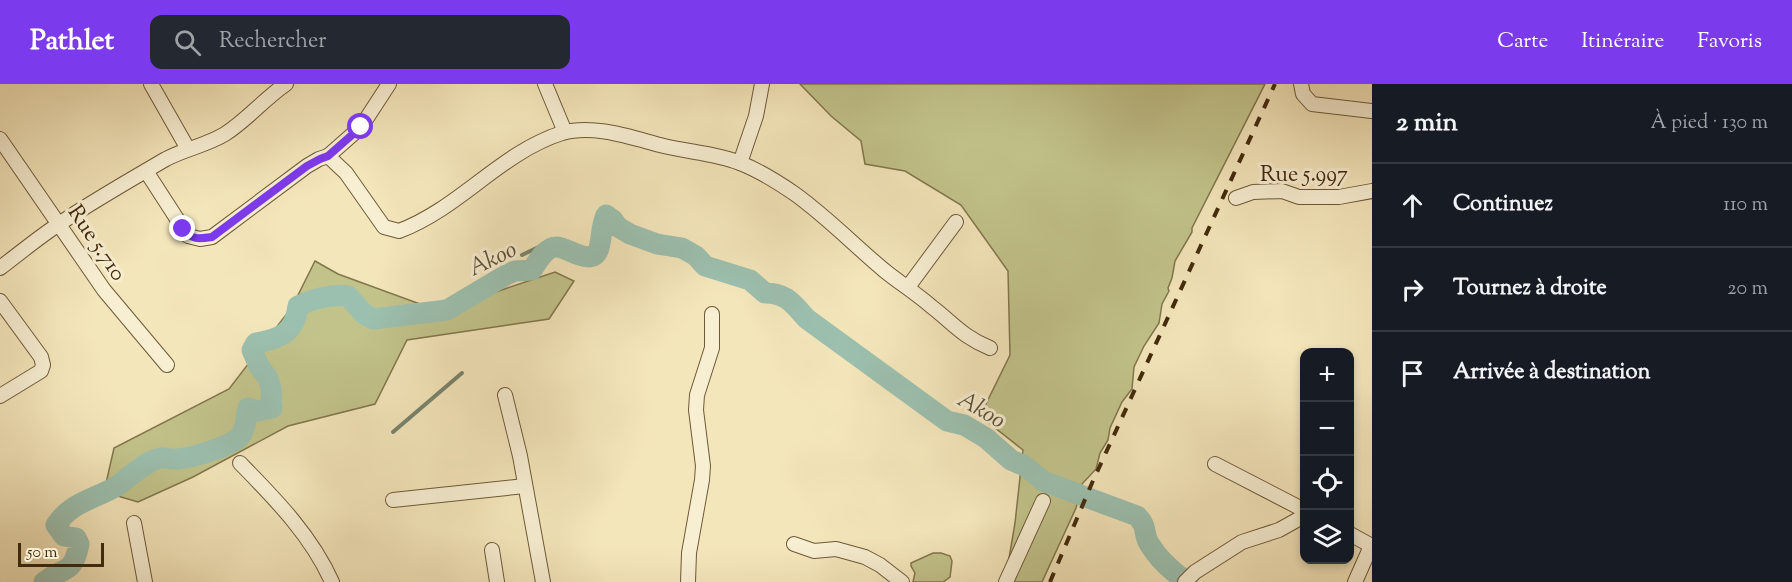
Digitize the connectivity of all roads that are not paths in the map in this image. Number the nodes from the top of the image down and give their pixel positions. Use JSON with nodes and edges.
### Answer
{"nodes":[{"id":1,"x":151,"y":84,"type":"edge"},
{"id":2,"x":286,"y":84,"type":"edge"},
{"id":3,"x":389,"y":84,"type":"edge"},
{"id":4,"x":544,"y":84,"type":"edge"},
{"id":5,"x":762,"y":84,"type":"edge"},
{"id":6,"x":1301,"y":84,"type":"edge"},
{"id":7,"x":1372,"y":111,"type":"edge"},
{"id":8,"x":565,"y":132,"type":"junction"},
{"id":9,"x":0,"y":138,"type":"edge"},
{"id":10,"x":188,"y":149,"type":"junction"},
{"id":11,"x":328,"y":156,"type":"junction"},
{"id":12,"x":740,"y":163,"type":"junction"},
{"id":13,"x":146,"y":171,"type":"junction"},
{"id":14,"x":1372,"y":191,"type":"edge"},
{"id":15,"x":1236,"y":198,"type":"dead end"},
{"id":16,"x":956,"y":222,"type":"dead end"},
{"id":17,"x":59,"y":223,"type":"junction"},
{"id":18,"x":0,"y":268,"type":"edge"},
{"id":19,"x":908,"y":287,"type":"junction"},
{"id":20,"x":0,"y":301,"type":"edge"},
{"id":21,"x":712,"y":314,"type":"dead end"},
{"id":22,"x":990,"y":348,"type":"dead end"},
{"id":23,"x":167,"y":365,"type":"dead end"},
{"id":24,"x":505,"y":395,"type":"dead end"},
{"id":25,"x":0,"y":396,"type":"edge"},
{"id":26,"x":240,"y":463,"type":"dead end"},
{"id":27,"x":1215,"y":465,"type":"dead end"},
{"id":28,"x":525,"y":486,"type":"junction"},
{"id":29,"x":393,"y":500,"type":"dead end"},
{"id":30,"x":1043,"y":501,"type":"dead end"},
{"id":31,"x":1300,"y":508,"type":"edge"},
{"id":32,"x":1300,"y":519,"type":"edge"},
{"id":33,"x":134,"y":523,"type":"dead end"},
{"id":34,"x":1354,"y":536,"type":"edge"},
{"id":35,"x":794,"y":544,"type":"dead end"},
{"id":36,"x":1371,"y":546,"type":"edge"},
{"id":37,"x":492,"y":550,"type":"dead end"},
{"id":38,"x":1190,"y":577,"type":"edge"},
{"id":39,"x":145,"y":582,"type":"edge"},
{"id":40,"x":332,"y":582,"type":"edge"},
{"id":41,"x":497,"y":582,"type":"edge"},
{"id":42,"x":543,"y":582,"type":"edge"},
{"id":43,"x":688,"y":582,"type":"edge"},
{"id":44,"x":902,"y":582,"type":"edge"},
{"id":45,"x":1006,"y":582,"type":"edge"},
{"id":46,"x":1355,"y":582,"type":"edge"}],
"edges":[{"from":1,"to":10,"type":"street"},
{"from":2,"to":10,"type":"street"},
{"from":3,"to":11,"type":"street"},
{"from":4,"to":8,"type":"street"},
{"from":5,"to":12,"type":"street"},
{"from":6,"to":7,"type":"street"},
{"from":8,"to":11,"type":"street"},
{"from":8,"to":12,"type":"street"},
{"from":9,"to":17,"type":"street","name":"Rue 5.710"},
{"from":10,"to":13,"type":"street"},
{"from":11,"to":13,"type":"street"},
{"from":12,"to":19,"type":"street"},
{"from":13,"to":17,"type":"street"},
{"from":14,"to":15,"type":"street","name":"Rue 5.997"},
{"from":16,"to":19,"type":"street"},
{"from":17,"to":18,"type":"street"},
{"from":17,"to":23,"type":"street","name":"Rue 5.710"},
{"from":19,"to":22,"type":"street"},
{"from":20,"to":25,"type":"street"},
{"from":21,"to":43,"type":"street"},
{"from":24,"to":28,"type":"street"},
{"from":26,"to":40,"type":"street"},
{"from":27,"to":31,"type":"street"},
{"from":28,"to":29,"type":"street"},
{"from":28,"to":42,"type":"street"},
{"from":30,"to":45,"type":"street"},
{"from":32,"to":38,"type":"street"},
{"from":33,"to":39,"type":"street"},
{"from":34,"to":36,"type":"street"},
{"from":35,"to":44,"type":"street"},
{"from":36,"to":46,"type":"street"},
{"from":37,"to":41,"type":"street"}]}
